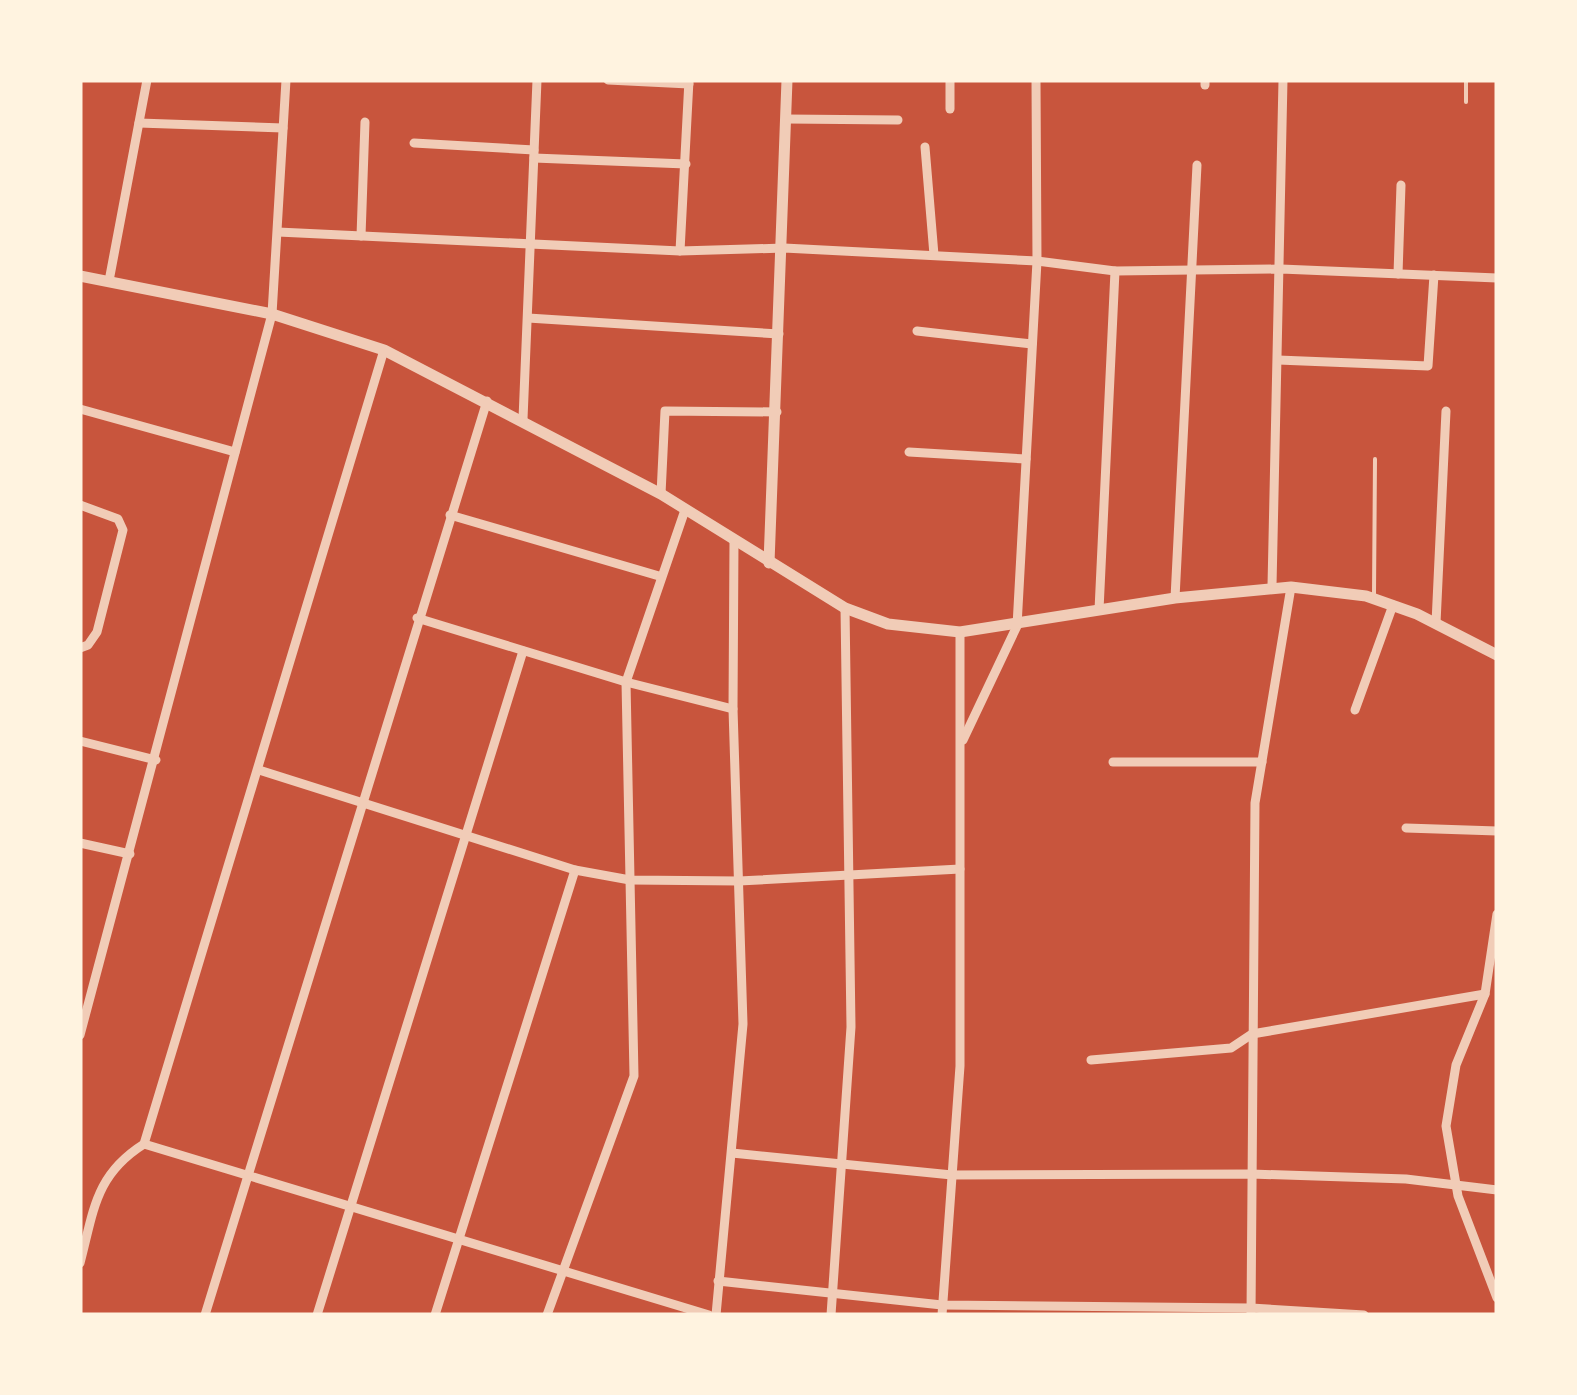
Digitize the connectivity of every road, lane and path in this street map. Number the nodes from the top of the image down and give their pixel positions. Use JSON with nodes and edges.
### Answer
{"nodes":[{"id":1,"x":147,"y":80,"type":"edge"},
{"id":2,"x":286,"y":80,"type":"edge"},
{"id":3,"x":538,"y":80,"type":"edge"},
{"id":4,"x":608,"y":80,"type":"edge"},
{"id":5,"x":787,"y":80,"type":"edge"},
{"id":6,"x":950,"y":80,"type":"edge"},
{"id":7,"x":1036,"y":80,"type":"edge"},
{"id":8,"x":1283,"y":80,"type":"edge"},
{"id":9,"x":1466,"y":80,"type":"edge"},
{"id":10,"x":689,"y":82,"type":"edge"},
{"id":11,"x":1466,"y":102,"type":"dead end"},
{"id":12,"x":950,"y":109,"type":"dead end"},
{"id":13,"x":786,"y":119,"type":"junction"},
{"id":14,"x":898,"y":120,"type":"dead end"},
{"id":15,"x":139,"y":122,"type":"junction"},
{"id":16,"x":365,"y":122,"type":"dead end"},
{"id":17,"x":284,"y":128,"type":"junction"},
{"id":18,"x":414,"y":143,"type":"dead end"},
{"id":19,"x":925,"y":147,"type":"dead end"},
{"id":20,"x":534,"y":154,"type":"junction"},
{"id":21,"x":686,"y":164,"type":"junction"},
{"id":22,"x":1197,"y":164,"type":"dead end"},
{"id":23,"x":1401,"y":185,"type":"dead end"},
{"id":24,"x":278,"y":232,"type":"junction"},
{"id":25,"x":361,"y":236,"type":"junction"},
{"id":26,"x":529,"y":243,"type":"junction"},
{"id":27,"x":784,"y":248,"type":"junction"},
{"id":28,"x":680,"y":251,"type":"junction"},
{"id":29,"x":934,"y":255,"type":"junction"},
{"id":30,"x":1036,"y":260,"type":"junction"},
{"id":31,"x":1281,"y":269,"type":"junction"},
{"id":32,"x":1115,"y":271,"type":"junction"},
{"id":33,"x":1191,"y":273,"type":"junction"},
{"id":34,"x":1398,"y":274,"type":"junction"},
{"id":35,"x":1434,"y":275,"type":"junction"},
{"id":36,"x":80,"y":276,"type":"edge"},
{"id":37,"x":1497,"y":278,"type":"edge"},
{"id":38,"x":110,"y":281,"type":"junction"},
{"id":39,"x":272,"y":314,"type":"junction"},
{"id":40,"x":528,"y":318,"type":"junction"},
{"id":41,"x":918,"y":332,"type":"dead end"},
{"id":42,"x":779,"y":334,"type":"junction"},
{"id":43,"x":1032,"y":344,"type":"junction"},
{"id":44,"x":384,"y":350,"type":"junction"},
{"id":45,"x":1278,"y":360,"type":"junction"},
{"id":46,"x":487,"y":401,"type":"junction"},
{"id":47,"x":80,"y":409,"type":"edge"},
{"id":48,"x":1446,"y":410,"type":"dead end"},
{"id":49,"x":777,"y":412,"type":"junction"},
{"id":50,"x":523,"y":418,"type":"junction"},
{"id":51,"x":234,"y":452,"type":"junction"},
{"id":52,"x":910,"y":452,"type":"dead end"},
{"id":53,"x":1026,"y":459,"type":"junction"},
{"id":54,"x":1375,"y":459,"type":"dead end"},
{"id":55,"x":660,"y":494,"type":"junction"},
{"id":56,"x":80,"y":505,"type":"edge"},
{"id":57,"x":684,"y":510,"type":"junction"},
{"id":58,"x":450,"y":516,"type":"junction"},
{"id":59,"x":734,"y":540,"type":"junction"},
{"id":60,"x":769,"y":563,"type":"junction"},
{"id":61,"x":659,"y":576,"type":"junction"},
{"id":62,"x":1272,"y":586,"type":"junction"},
{"id":63,"x":1291,"y":587,"type":"junction"},
{"id":64,"x":1175,"y":598,"type":"junction"},
{"id":65,"x":1374,"y":598,"type":"junction"},
{"id":66,"x":1392,"y":605,"type":"junction"},
{"id":67,"x":845,"y":608,"type":"junction"},
{"id":68,"x":1099,"y":610,"type":"junction"},
{"id":69,"x":417,"y":618,"type":"junction"},
{"id":70,"x":1436,"y":623,"type":"junction"},
{"id":71,"x":1017,"y":626,"type":"junction"},
{"id":72,"x":960,"y":632,"type":"junction"},
{"id":73,"x":80,"y":648,"type":"edge"},
{"id":74,"x":523,"y":651,"type":"junction"},
{"id":75,"x":1497,"y":655,"type":"edge"},
{"id":76,"x":626,"y":682,"type":"junction"},
{"id":77,"x":732,"y":709,"type":"junction"},
{"id":78,"x":1356,"y":710,"type":"dead end"},
{"id":79,"x":80,"y":742,"type":"edge"},
{"id":80,"x":961,"y":745,"type":"junction"},
{"id":81,"x":156,"y":760,"type":"junction"},
{"id":82,"x":1114,"y":762,"type":"dead end"},
{"id":83,"x":1262,"y":762,"type":"junction"},
{"id":84,"x":259,"y":770,"type":"junction"},
{"id":85,"x":363,"y":801,"type":"junction"},
{"id":86,"x":1406,"y":828,"type":"dead end"},
{"id":87,"x":1497,"y":831,"type":"edge"},
{"id":88,"x":468,"y":833,"type":"junction"},
{"id":89,"x":80,"y":843,"type":"edge"},
{"id":90,"x":130,"y":854,"type":"junction"},
{"id":91,"x":960,"y":869,"type":"junction"},
{"id":92,"x":575,"y":870,"type":"junction"},
{"id":93,"x":848,"y":873,"type":"junction"},
{"id":94,"x":630,"y":880,"type":"junction"},
{"id":95,"x":739,"y":881,"type":"junction"},
{"id":96,"x":1497,"y":914,"type":"edge"},
{"id":97,"x":1484,"y":994,"type":"junction"},
{"id":98,"x":80,"y":1033,"type":"edge"},
{"id":99,"x":1252,"y":1034,"type":"junction"},
{"id":100,"x":1091,"y":1060,"type":"dead end"},
{"id":101,"x":144,"y":1144,"type":"junction"},
{"id":102,"x":732,"y":1153,"type":"junction"},
{"id":103,"x":841,"y":1163,"type":"junction"},
{"id":104,"x":247,"y":1174,"type":"junction"},
{"id":105,"x":1251,"y":1174,"type":"junction"},
{"id":106,"x":952,"y":1176,"type":"junction"},
{"id":107,"x":1456,"y":1186,"type":"junction"},
{"id":108,"x":1497,"y":1190,"type":"edge"},
{"id":109,"x":352,"y":1208,"type":"junction"},
{"id":110,"x":80,"y":1215,"type":"edge"},
{"id":111,"x":92,"y":1218,"type":"junction"},
{"id":112,"x":456,"y":1241,"type":"junction"},
{"id":113,"x":80,"y":1263,"type":"edge"},
{"id":114,"x":559,"y":1271,"type":"junction"},
{"id":115,"x":718,"y":1280,"type":"junction"},
{"id":116,"x":831,"y":1295,"type":"junction"},
{"id":117,"x":1497,"y":1298,"type":"edge"},
{"id":118,"x":666,"y":1302,"type":"junction"},
{"id":119,"x":942,"y":1310,"type":"edge"},
{"id":120,"x":1251,"y":1311,"type":"edge"},
{"id":121,"x":205,"y":1315,"type":"edge"},
{"id":122,"x":317,"y":1315,"type":"edge"},
{"id":123,"x":434,"y":1315,"type":"edge"},
{"id":124,"x":547,"y":1315,"type":"edge"},
{"id":125,"x":662,"y":1315,"type":"edge"},
{"id":126,"x":712,"y":1315,"type":"edge"},
{"id":127,"x":831,"y":1315,"type":"edge"},
{"id":128,"x":1364,"y":1315,"type":"edge"}],
"edges":[{"from":1,"to":15,"type":"street"},
{"from":2,"to":17,"type":"street"},
{"from":3,"to":20,"type":"street"},
{"from":4,"to":10,"type":"street"},
{"from":5,"to":13,"type":"street"},
{"from":6,"to":12,"type":"street"},
{"from":7,"to":30,"type":"street"},
{"from":8,"to":31,"type":"street"},
{"from":9,"to":11,"type":"lane"},
{"from":10,"to":21,"type":"street"},
{"from":13,"to":14,"type":"street"},
{"from":13,"to":27,"type":"street"},
{"from":15,"to":17,"type":"street"},
{"from":15,"to":38,"type":"street"},
{"from":16,"to":25,"type":"street"},
{"from":17,"to":24,"type":"street"},
{"from":18,"to":20,"type":"street"},
{"from":19,"to":29,"type":"street"},
{"from":20,"to":21,"type":"street"},
{"from":20,"to":26,"type":"street"},
{"from":21,"to":28,"type":"street"},
{"from":22,"to":33,"type":"street"},
{"from":23,"to":34,"type":"street"},
{"from":24,"to":25,"type":"street"},
{"from":24,"to":39,"type":"street"},
{"from":25,"to":26,"type":"street"},
{"from":26,"to":28,"type":"street"},
{"from":26,"to":40,"type":"street"},
{"from":27,"to":28,"type":"street"},
{"from":27,"to":29,"type":"street"},
{"from":27,"to":42,"type":"street"},
{"from":29,"to":30,"type":"street"},
{"from":30,"to":32,"type":"street"},
{"from":30,"to":43,"type":"street"},
{"from":31,"to":33,"type":"street"},
{"from":31,"to":34,"type":"street"},
{"from":31,"to":45,"type":"street"},
{"from":32,"to":33,"type":"street"},
{"from":32,"to":68,"type":"street"},
{"from":33,"to":64,"type":"street"},
{"from":34,"to":35,"type":"street"},
{"from":35,"to":37,"type":"street"},
{"from":35,"to":45,"type":"street"},
{"from":36,"to":38,"type":"street"},
{"from":38,"to":39,"type":"street"},
{"from":39,"to":44,"type":"street"},
{"from":39,"to":51,"type":"street"},
{"from":40,"to":42,"type":"street"},
{"from":40,"to":50,"type":"street"},
{"from":41,"to":43,"type":"street"},
{"from":42,"to":49,"type":"street"},
{"from":43,"to":53,"type":"street"},
{"from":44,"to":46,"type":"street"},
{"from":44,"to":84,"type":"street"},
{"from":45,"to":62,"type":"street"},
{"from":46,"to":50,"type":"street"},
{"from":46,"to":58,"type":"street"},
{"from":47,"to":51,"type":"street"},
{"from":48,"to":70,"type":"street"},
{"from":49,"to":55,"type":"street"},
{"from":49,"to":60,"type":"street"},
{"from":50,"to":55,"type":"street"},
{"from":51,"to":81,"type":"street"},
{"from":52,"to":53,"type":"street"},
{"from":53,"to":71,"type":"street"},
{"from":54,"to":65,"type":"lane"},
{"from":55,"to":57,"type":"street"},
{"from":56,"to":73,"type":"street"},
{"from":57,"to":59,"type":"street"},
{"from":57,"to":61,"type":"street"},
{"from":58,"to":61,"type":"street"},
{"from":58,"to":69,"type":"street"},
{"from":59,"to":60,"type":"street"},
{"from":59,"to":77,"type":"street"},
{"from":60,"to":67,"type":"street"},
{"from":61,"to":76,"type":"street"},
{"from":62,"to":63,"type":"street"},
{"from":62,"to":64,"type":"street"},
{"from":63,"to":65,"type":"street"},
{"from":63,"to":83,"type":"street"},
{"from":64,"to":68,"type":"street"},
{"from":65,"to":66,"type":"street"},
{"from":66,"to":70,"type":"street"},
{"from":66,"to":78,"type":"street"},
{"from":67,"to":72,"type":"street"},
{"from":67,"to":93,"type":"street"},
{"from":68,"to":71,"type":"street"},
{"from":69,"to":74,"type":"street"},
{"from":69,"to":85,"type":"street"},
{"from":70,"to":75,"type":"street"},
{"from":71,"to":72,"type":"street"},
{"from":71,"to":80,"type":"street"},
{"from":72,"to":80,"type":"street"},
{"from":74,"to":76,"type":"street"},
{"from":74,"to":88,"type":"street"},
{"from":76,"to":77,"type":"street"},
{"from":76,"to":94,"type":"street"},
{"from":77,"to":95,"type":"street"},
{"from":79,"to":81,"type":"street"},
{"from":80,"to":91,"type":"street"},
{"from":81,"to":90,"type":"street"},
{"from":82,"to":83,"type":"street"},
{"from":83,"to":99,"type":"street"},
{"from":84,"to":85,"type":"street"},
{"from":84,"to":101,"type":"street"},
{"from":85,"to":88,"type":"street"},
{"from":85,"to":104,"type":"street"},
{"from":86,"to":87,"type":"street"},
{"from":88,"to":92,"type":"street"},
{"from":88,"to":109,"type":"street"},
{"from":89,"to":90,"type":"street"},
{"from":90,"to":98,"type":"street"},
{"from":91,"to":93,"type":"street"},
{"from":91,"to":106,"type":"street"},
{"from":92,"to":94,"type":"street"},
{"from":92,"to":112,"type":"street"},
{"from":93,"to":95,"type":"street"},
{"from":93,"to":103,"type":"street"},
{"from":94,"to":95,"type":"street"},
{"from":94,"to":114,"type":"street"},
{"from":95,"to":102,"type":"street"},
{"from":96,"to":97,"type":"street"},
{"from":97,"to":99,"type":"street"},
{"from":97,"to":107,"type":"street"},
{"from":99,"to":100,"type":"street"},
{"from":99,"to":105,"type":"street"},
{"from":101,"to":104,"type":"street"},
{"from":101,"to":111,"type":"street"},
{"from":102,"to":103,"type":"street"},
{"from":102,"to":115,"type":"street"},
{"from":103,"to":106,"type":"street"},
{"from":103,"to":116,"type":"street"},
{"from":104,"to":109,"type":"street"},
{"from":104,"to":121,"type":"street"},
{"from":105,"to":106,"type":"street"},
{"from":105,"to":107,"type":"street"},
{"from":105,"to":120,"type":"street"},
{"from":106,"to":119,"type":"street"},
{"from":107,"to":108,"type":"street"},
{"from":107,"to":117,"type":"street"},
{"from":109,"to":112,"type":"street"},
{"from":109,"to":122,"type":"street"},
{"from":110,"to":111,"type":"street"},
{"from":111,"to":113,"type":"street"},
{"from":112,"to":114,"type":"street"},
{"from":112,"to":123,"type":"street"},
{"from":114,"to":118,"type":"street"},
{"from":114,"to":124,"type":"street"},
{"from":115,"to":116,"type":"street"},
{"from":115,"to":126,"type":"street"},
{"from":116,"to":119,"type":"street"},
{"from":116,"to":127,"type":"street"},
{"from":118,"to":125,"type":"street"},
{"from":118,"to":126,"type":"street"},
{"from":119,"to":120,"type":"street"},
{"from":120,"to":128,"type":"street"}]}
